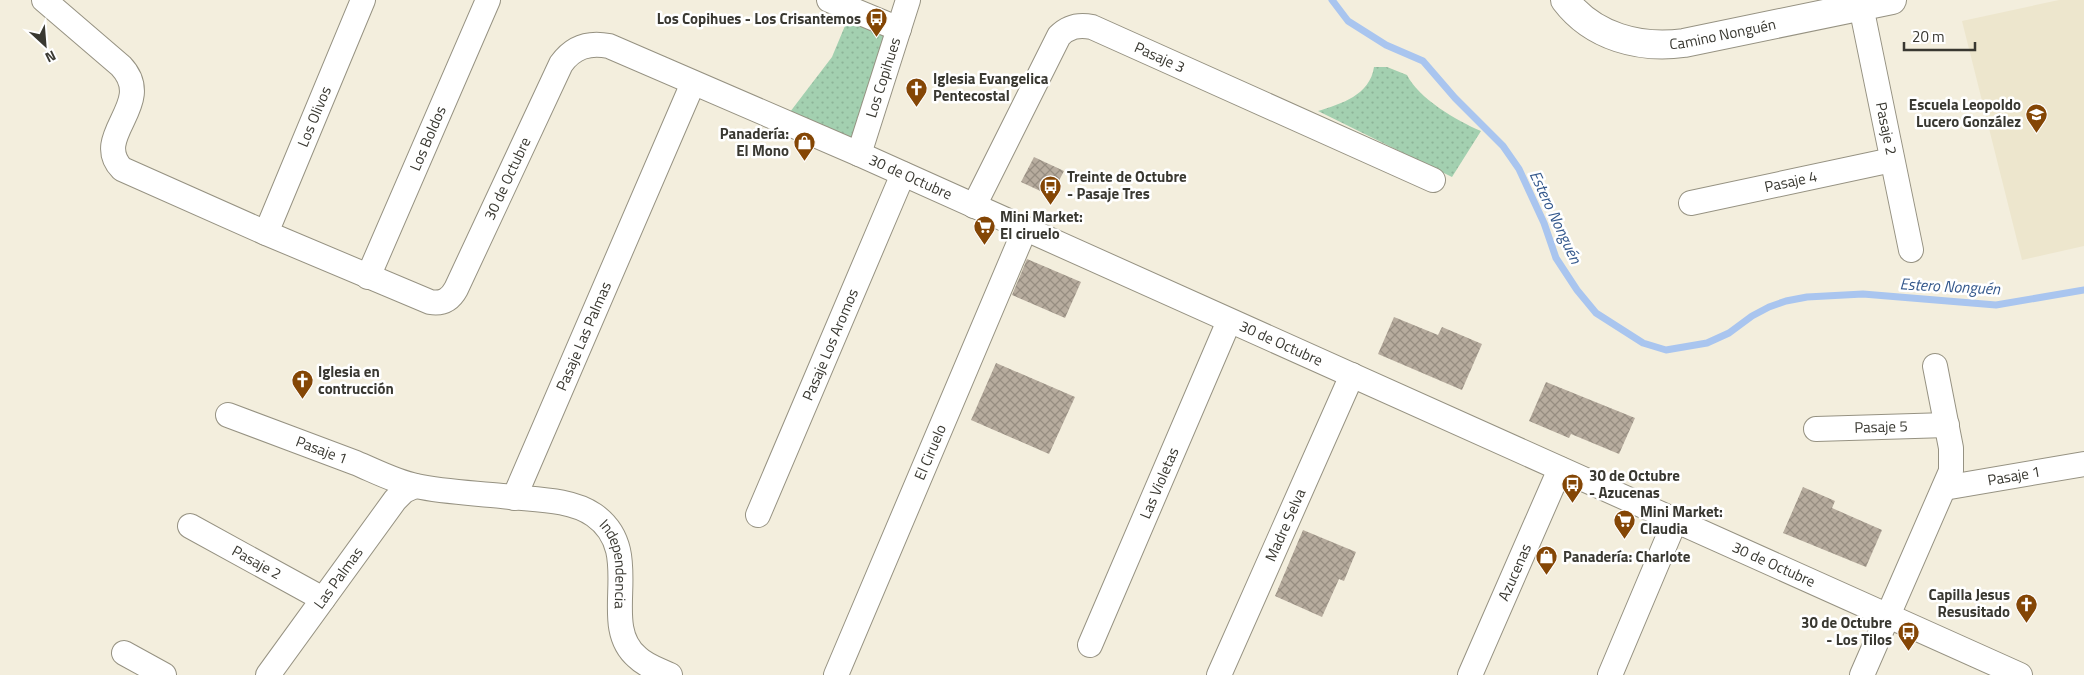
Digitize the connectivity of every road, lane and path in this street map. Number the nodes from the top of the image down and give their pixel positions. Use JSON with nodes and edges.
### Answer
{"nodes":[{"id":1,"x":44,"y":0,"type":"edge"},
{"id":2,"x":363,"y":0,"type":"edge"},
{"id":3,"x":488,"y":0,"type":"edge"},
{"id":4,"x":829,"y":0,"type":"edge"},
{"id":5,"x":908,"y":0,"type":"edge"},
{"id":6,"x":1564,"y":0,"type":"edge"},
{"id":7,"x":1892,"y":0,"type":"edge"},
{"id":8,"x":1860,"y":6,"type":"junction"},
{"id":9,"x":899,"y":29,"type":"junction"},
{"id":10,"x":693,"y":83,"type":"junction"},
{"id":11,"x":858,"y":154,"type":"junction"},
{"id":12,"x":1892,"y":160,"type":"junction"},
{"id":13,"x":903,"y":174,"type":"junction"},
{"id":14,"x":1433,"y":180,"type":"dead end"},
{"id":15,"x":1691,"y":204,"type":"dead end"},
{"id":16,"x":974,"y":206,"type":"junction"},
{"id":17,"x":1025,"y":229,"type":"junction"},
{"id":18,"x":266,"y":233,"type":"junction"},
{"id":19,"x":1911,"y":250,"type":"dead end"},
{"id":20,"x":368,"y":277,"type":"junction"},
{"id":21,"x":1229,"y":320,"type":"junction"},
{"id":22,"x":1934,"y":366,"type":"dead end"},
{"id":23,"x":1352,"y":375,"type":"junction"},
{"id":24,"x":228,"y":415,"type":"dead end"},
{"id":25,"x":1947,"y":425,"type":"junction"},
{"id":26,"x":1816,"y":429,"type":"dead end"},
{"id":27,"x":2084,"y":464,"type":"edge"},
{"id":28,"x":1560,"y":468,"type":"junction"},
{"id":29,"x":415,"y":486,"type":"junction"},
{"id":30,"x":1944,"y":488,"type":"junction"},
{"id":31,"x":514,"y":498,"type":"junction"},
{"id":32,"x":758,"y":514,"type":"dead end"},
{"id":33,"x":1675,"y":520,"type":"junction"},
{"id":34,"x":190,"y":526,"type":"dead end"},
{"id":35,"x":323,"y":599,"type":"junction"},
{"id":36,"x":1888,"y":616,"type":"junction"},
{"id":37,"x":1090,"y":645,"type":"dead end"},
{"id":38,"x":124,"y":653,"type":"dead end"},
{"id":39,"x":164,"y":675,"type":"edge"},
{"id":40,"x":268,"y":675,"type":"edge"},
{"id":41,"x":670,"y":675,"type":"edge"},
{"id":42,"x":836,"y":675,"type":"edge"},
{"id":43,"x":1219,"y":675,"type":"edge"},
{"id":44,"x":1470,"y":675,"type":"edge"},
{"id":45,"x":1610,"y":675,"type":"edge"},
{"id":46,"x":1862,"y":675,"type":"edge"},
{"id":47,"x":2020,"y":675,"type":"edge"}],
"edges":[{"from":1,"to":18,"type":"street","name":"30 de Octubre"},
{"from":2,"to":18,"type":"street","name":"Los Olivos"},
{"from":3,"to":20,"type":"street","name":"Los Boldos"},
{"from":4,"to":9,"type":"street"},
{"from":5,"to":9,"type":"street","name":"Los Copihues"},
{"from":6,"to":8,"type":"main road","name":"Camino Nonguén"},
{"from":7,"to":8,"type":"main road","name":"Camino Nonguén"},
{"from":8,"to":12,"type":"street","name":"Pasaje 2"},
{"from":9,"to":11,"type":"street","name":"Los Copihues"},
{"from":10,"to":11,"type":"street","name":"30 de Octubre"},
{"from":10,"to":20,"type":"street","name":"30 de Octubre"},
{"from":10,"to":31,"type":"street","name":"Pasaje Las Palmas"},
{"from":11,"to":13,"type":"street","name":"30 de Octubre"},
{"from":12,"to":15,"type":"street","name":"Pasaje 4"},
{"from":12,"to":19,"type":"street","name":"Pasaje 2"},
{"from":13,"to":16,"type":"street","name":"30 de Octubre"},
{"from":13,"to":32,"type":"street","name":"Pasaje Los Aromos"},
{"from":14,"to":16,"type":"street","name":"Pasaje 3"},
{"from":16,"to":17,"type":"street","name":"30 de Octubre"},
{"from":17,"to":21,"type":"street","name":"30 de Octubre"},
{"from":17,"to":42,"type":"street","name":"El Ciruelo"},
{"from":18,"to":20,"type":"street","name":"30 de Octubre"},
{"from":21,"to":23,"type":"street","name":"30 de Octubre"},
{"from":21,"to":37,"type":"street","name":"Las Violetas"},
{"from":22,"to":25,"type":"street"},
{"from":23,"to":28,"type":"street","name":"30 de Octubre"},
{"from":23,"to":43,"type":"street","name":"Madre Selva"},
{"from":24,"to":29,"type":"street","name":"Pasaje 1"},
{"from":25,"to":26,"type":"street","name":"Pasaje 5"},
{"from":25,"to":30,"type":"street"},
{"from":27,"to":30,"type":"street","name":"Pasaje 1"},
{"from":28,"to":33,"type":"street","name":"30 de Octubre"},
{"from":28,"to":44,"type":"street","name":"Azucenas"},
{"from":29,"to":31,"type":"street"},
{"from":29,"to":35,"type":"street","name":"Las Palmas"},
{"from":30,"to":36,"type":"street"},
{"from":31,"to":41,"type":"street","name":"Independencia"},
{"from":33,"to":36,"type":"street","name":"30 de Octubre"},
{"from":33,"to":45,"type":"street"},
{"from":34,"to":35,"type":"street","name":"Pasaje 2"},
{"from":35,"to":40,"type":"street","name":"Las Palmas"},
{"from":36,"to":46,"type":"street"},
{"from":36,"to":47,"type":"street","name":"30 de Octubre"},
{"from":38,"to":39,"type":"street"}]}
